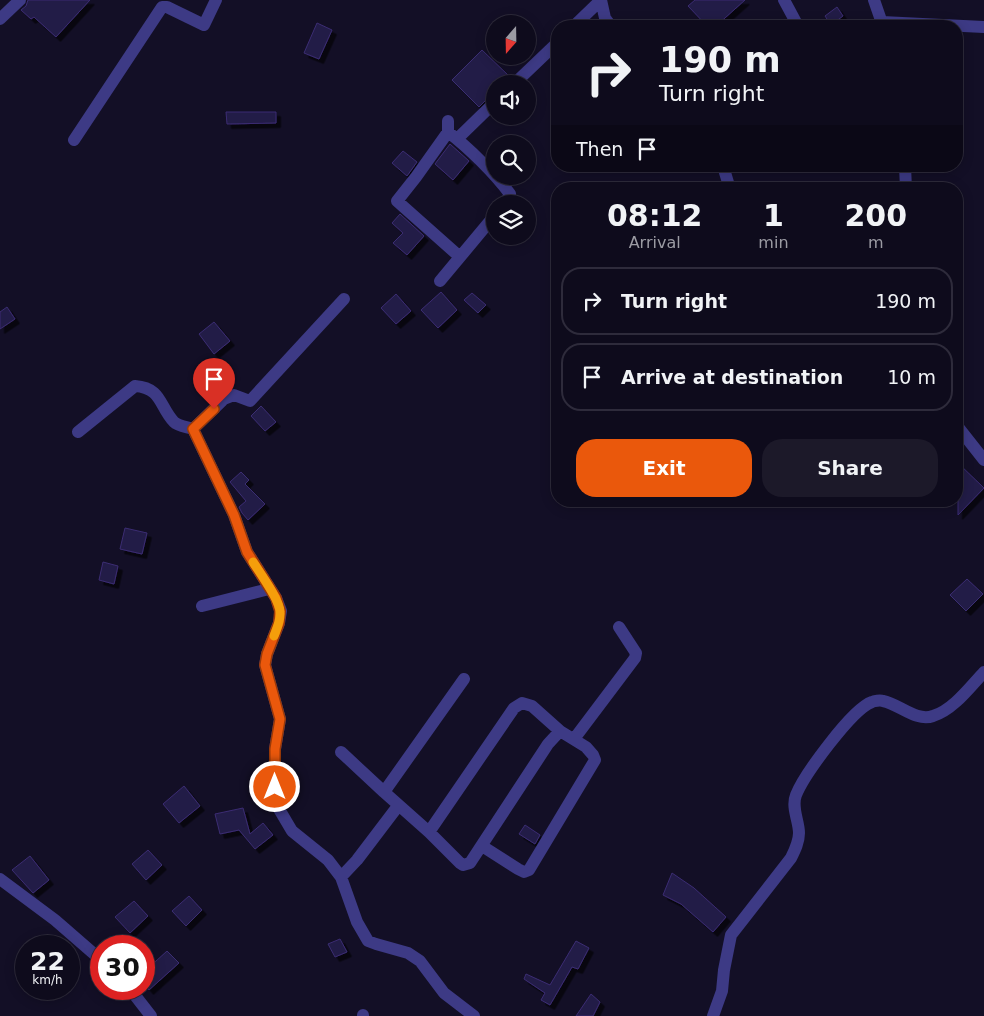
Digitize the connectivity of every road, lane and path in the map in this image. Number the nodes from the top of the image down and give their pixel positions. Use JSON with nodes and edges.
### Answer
{"nodes":[{"id":1,"x":20,"y":0,"type":"edge"},
{"id":2,"x":216,"y":0,"type":"edge"},
{"id":3,"x":601,"y":0,"type":"edge"},
{"id":4,"x":784,"y":0,"type":"edge"},
{"id":5,"x":874,"y":0,"type":"edge"},
{"id":6,"x":0,"y":19,"type":"edge"},
{"id":7,"x":580,"y":20,"type":"edge"},
{"id":8,"x":606,"y":20,"type":"edge"},
{"id":9,"x":795,"y":20,"type":"edge"},
{"id":10,"x":881,"y":20,"type":"edge"},
{"id":11,"x":963,"y":26,"type":"edge"},
{"id":12,"x":984,"y":26,"type":"edge"},
{"id":13,"x":551,"y":49,"type":"edge"},
{"id":14,"x":523,"y":75,"type":"edge"},
{"id":15,"x":486,"y":108,"type":"edge"},
{"id":16,"x":451,"y":131,"type":"junction"},
{"id":17,"x":74,"y":140,"type":"dead end"},
{"id":18,"x":510,"y":195,"type":"edge"},
{"id":19,"x":486,"y":227,"type":"edge"},
{"id":20,"x":460,"y":257,"type":"junction"},
{"id":21,"x":440,"y":281,"type":"dead end"},
{"id":22,"x":344,"y":300,"type":"dead end"},
{"id":23,"x":193,"y":429,"type":"junction"},
{"id":24,"x":78,"y":432,"type":"dead end"},
{"id":25,"x":963,"y":433,"type":"edge"},
{"id":26,"x":984,"y":460,"type":"edge"},
{"id":27,"x":269,"y":589,"type":"junction"},
{"id":28,"x":202,"y":606,"type":"dead end"},
{"id":29,"x":619,"y":627,"type":"dead end"},
{"id":30,"x":984,"y":672,"type":"edge"},
{"id":31,"x":464,"y":679,"type":"dead end"},
{"id":32,"x":560,"y":731,"type":"junction"},
{"id":33,"x":574,"y":739,"type":"junction"},
{"id":34,"x":341,"y":752,"type":"dead end"},
{"id":35,"x":384,"y":792,"type":"junction"},
{"id":36,"x":398,"y":806,"type":"junction"},
{"id":37,"x":429,"y":832,"type":"junction"},
{"id":38,"x":482,"y":846,"type":"junction"},
{"id":39,"x":341,"y":877,"type":"junction"},
{"id":40,"x":0,"y":879,"type":"edge"},
{"id":41,"x":90,"y":950,"type":"edge"},
{"id":42,"x":139,"y":1000,"type":"edge"},
{"id":43,"x":151,"y":1016,"type":"edge"},
{"id":44,"x":474,"y":1016,"type":"edge"},
{"id":45,"x":713,"y":1016,"type":"edge"}],
"edges":[{"from":1,"to":6,"type":"street"},
{"from":2,"to":17,"type":"street"},
{"from":3,"to":7,"type":"street"},
{"from":3,"to":8,"type":"street"},
{"from":4,"to":9,"type":"street"},
{"from":5,"to":10,"type":"street"},
{"from":11,"to":12,"type":"street"},
{"from":13,"to":14,"type":"street"},
{"from":15,"to":16,"type":"street"},
{"from":16,"to":18,"type":"street"},
{"from":16,"to":20,"type":"street"},
{"from":19,"to":20,"type":"street"},
{"from":20,"to":21,"type":"street"},
{"from":22,"to":23,"type":"street"},
{"from":23,"to":24,"type":"street"},
{"from":23,"to":27,"type":"street"},
{"from":25,"to":26,"type":"street"},
{"from":27,"to":28,"type":"street"},
{"from":27,"to":39,"type":"street"},
{"from":29,"to":33,"type":"street"},
{"from":30,"to":45,"type":"street"},
{"from":31,"to":35,"type":"street"},
{"from":32,"to":33,"type":"street"},
{"from":32,"to":37,"type":"street"},
{"from":32,"to":38,"type":"street"},
{"from":33,"to":38,"type":"street"},
{"from":34,"to":35,"type":"street"},
{"from":35,"to":36,"type":"street"},
{"from":36,"to":37,"type":"street"},
{"from":36,"to":39,"type":"street"},
{"from":37,"to":38,"type":"street"},
{"from":39,"to":44,"type":"street"},
{"from":40,"to":41,"type":"street"},
{"from":42,"to":43,"type":"street"}]}
